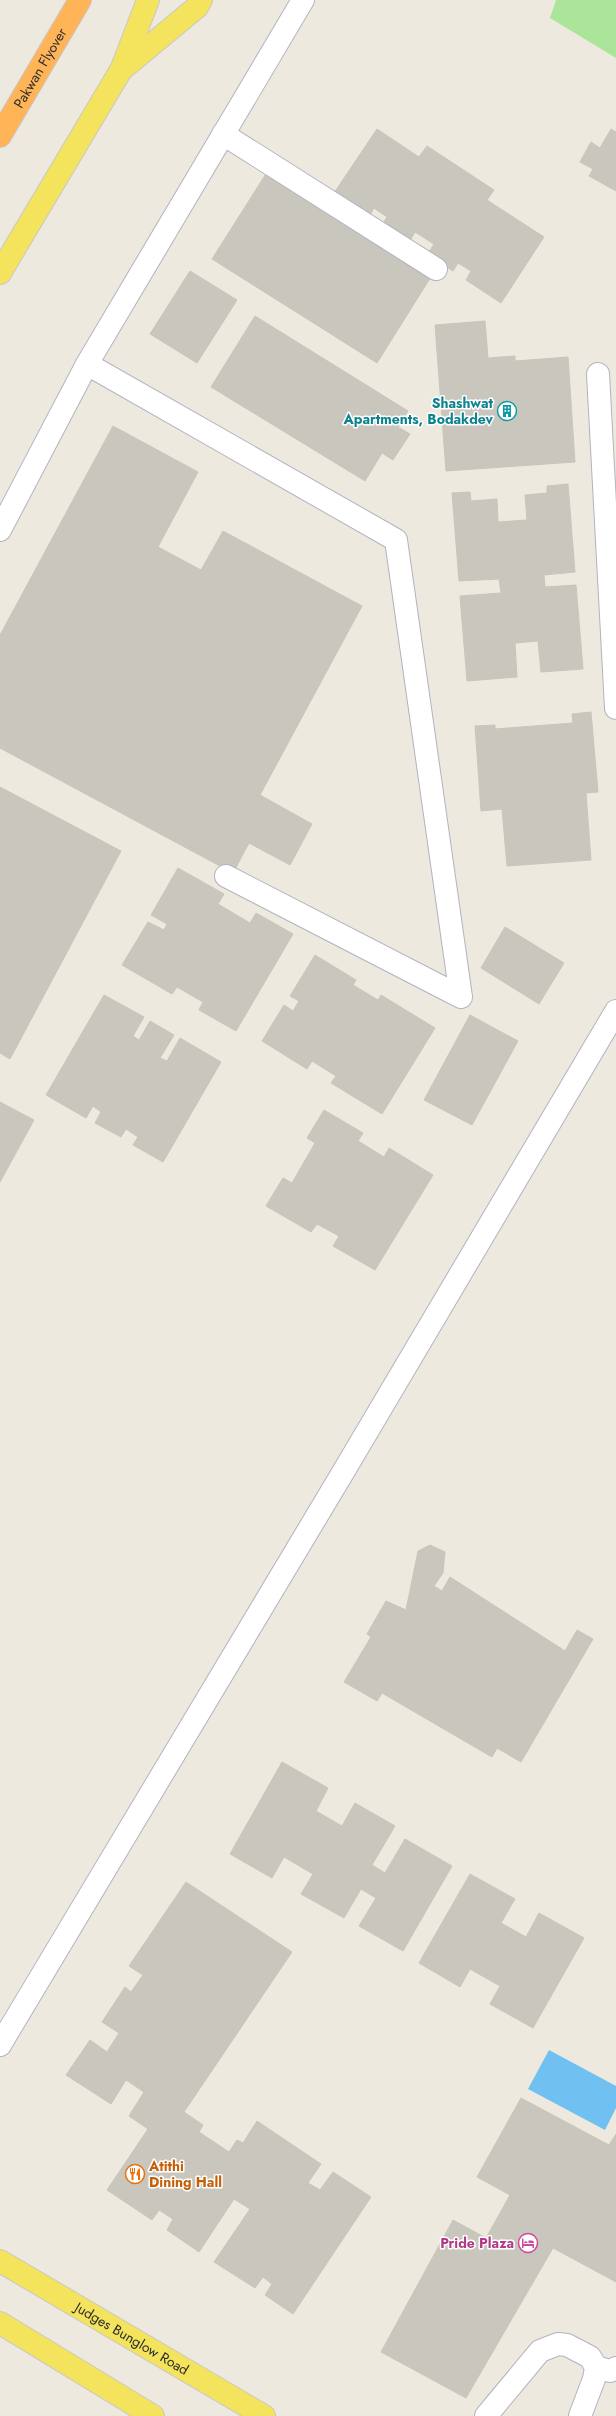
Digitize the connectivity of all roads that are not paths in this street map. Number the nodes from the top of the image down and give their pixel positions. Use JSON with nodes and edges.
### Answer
{"nodes":[{"id":1,"x":80,"y":0,"type":"edge"},
{"id":2,"x":148,"y":0,"type":"edge"},
{"id":3,"x":201,"y":0,"type":"edge"},
{"id":4,"x":303,"y":0,"type":"edge"},
{"id":5,"x":121,"y":70,"type":"junction"},
{"id":6,"x":223,"y":134,"type":"junction"},
{"id":7,"x":0,"y":136,"type":"edge"},
{"id":8,"x":436,"y":269,"type":"dead end"},
{"id":9,"x":0,"y":273,"type":"edge"},
{"id":10,"x":87,"y":364,"type":"junction"},
{"id":11,"x":598,"y":374,"type":"dead end"},
{"id":12,"x":0,"y":530,"type":"edge"},
{"id":13,"x":616,"y":708,"type":"edge"},
{"id":14,"x":226,"y":876,"type":"dead end"},
{"id":15,"x":616,"y":1011,"type":"edge"},
{"id":16,"x":0,"y":2045,"type":"edge"},
{"id":17,"x":0,"y":2261,"type":"edge"},
{"id":18,"x":0,"y":2323,"type":"edge"},
{"id":19,"x":606,"y":2367,"type":"edge"},
{"id":20,"x":153,"y":2416,"type":"edge"},
{"id":21,"x":264,"y":2416,"type":"edge"},
{"id":22,"x":486,"y":2416,"type":"edge"},
{"id":23,"x":580,"y":2416,"type":"edge"}],
"edges":[{"from":1,"to":7,"type":"highway","name":"Pakwan Flyover"},
{"from":2,"to":5,"type":"main road"},
{"from":3,"to":5,"type":"main road"},
{"from":4,"to":6,"type":"street"},
{"from":5,"to":9,"type":"main road"},
{"from":6,"to":8,"type":"street"},
{"from":6,"to":10,"type":"street"},
{"from":10,"to":12,"type":"street"},
{"from":10,"to":14,"type":"street"},
{"from":11,"to":13,"type":"street"},
{"from":15,"to":16,"type":"street"},
{"from":17,"to":21,"type":"main road","name":"Judges Bunglow Road"},
{"from":18,"to":20,"type":"main road"},
{"from":19,"to":22,"type":"street"},
{"from":19,"to":23,"type":"street"}]}
